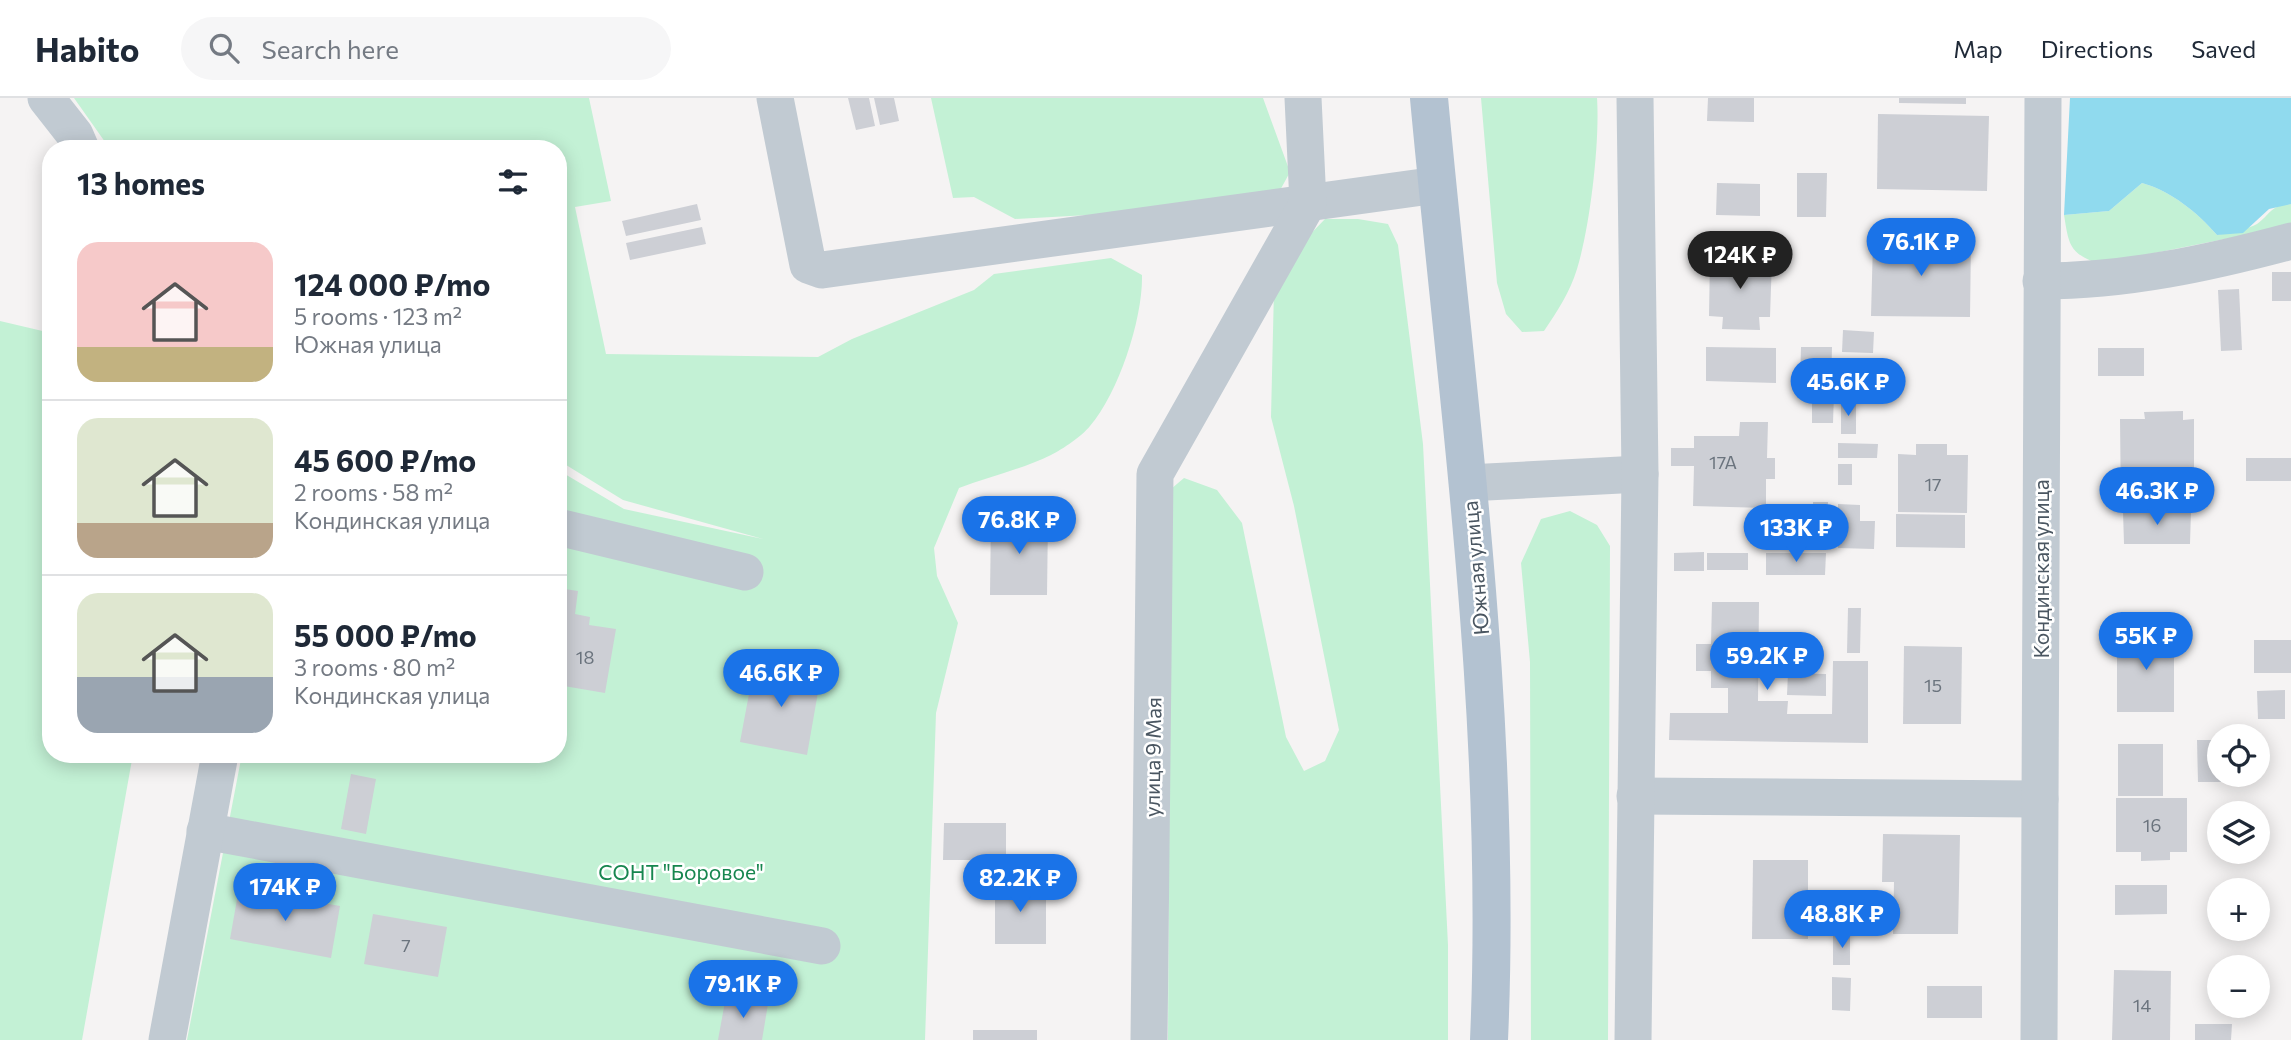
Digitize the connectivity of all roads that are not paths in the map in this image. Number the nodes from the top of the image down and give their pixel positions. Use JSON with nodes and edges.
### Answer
{"nodes":[{"id":1,"x":46,"y":98,"type":"edge"},
{"id":2,"x":775,"y":98,"type":"edge"},
{"id":3,"x":1303,"y":98,"type":"edge"},
{"id":4,"x":1429,"y":98,"type":"edge"},
{"id":5,"x":1635,"y":98,"type":"edge"},
{"id":6,"x":2043,"y":98,"type":"edge"},
{"id":7,"x":77,"y":140,"type":"edge"},
{"id":8,"x":1437,"y":186,"type":"junction"},
{"id":9,"x":1308,"y":203,"type":"junction"},
{"id":10,"x":2291,"y":241,"type":"edge"},
{"id":11,"x":2041,"y":281,"type":"junction"},
{"id":12,"x":1640,"y":474,"type":"junction"},
{"id":13,"x":1468,"y":483,"type":"junction"},
{"id":14,"x":567,"y":529,"type":"edge"},
{"id":15,"x":745,"y":572,"type":"dead end"},
{"id":16,"x":218,"y":763,"type":"edge"},
{"id":17,"x":1635,"y":796,"type":"junction"},
{"id":18,"x":2040,"y":799,"type":"junction"},
{"id":19,"x":205,"y":831,"type":"junction"},
{"id":20,"x":822,"y":946,"type":"dead end"},
{"id":21,"x":167,"y":1040,"type":"edge"},
{"id":22,"x":1149,"y":1040,"type":"edge"},
{"id":23,"x":1489,"y":1040,"type":"edge"},
{"id":24,"x":1633,"y":1040,"type":"edge"},
{"id":25,"x":2039,"y":1040,"type":"edge"}],
"edges":[{"from":1,"to":7,"type":"street"},
{"from":2,"to":9,"type":"street"},
{"from":3,"to":9,"type":"street"},
{"from":4,"to":8,"type":"main road","name":"Южная улица"},
{"from":5,"to":12,"type":"street"},
{"from":6,"to":11,"type":"street","name":"Кондинская улица"},
{"from":8,"to":9,"type":"street"},
{"from":8,"to":13,"type":"main road","name":"Южная улица"},
{"from":9,"to":22,"type":"street","name":"улица 9 Мая"},
{"from":10,"to":11,"type":"street"},
{"from":11,"to":18,"type":"street","name":"Кондинская улица"},
{"from":12,"to":13,"type":"street"},
{"from":12,"to":17,"type":"street"},
{"from":13,"to":23,"type":"main road","name":"Южная улица"},
{"from":14,"to":15,"type":"street"},
{"from":16,"to":19,"type":"street"},
{"from":17,"to":18,"type":"street"},
{"from":17,"to":24,"type":"street"},
{"from":18,"to":25,"type":"street","name":"Кондинская улица"},
{"from":19,"to":20,"type":"street"},
{"from":19,"to":21,"type":"street"}]}
